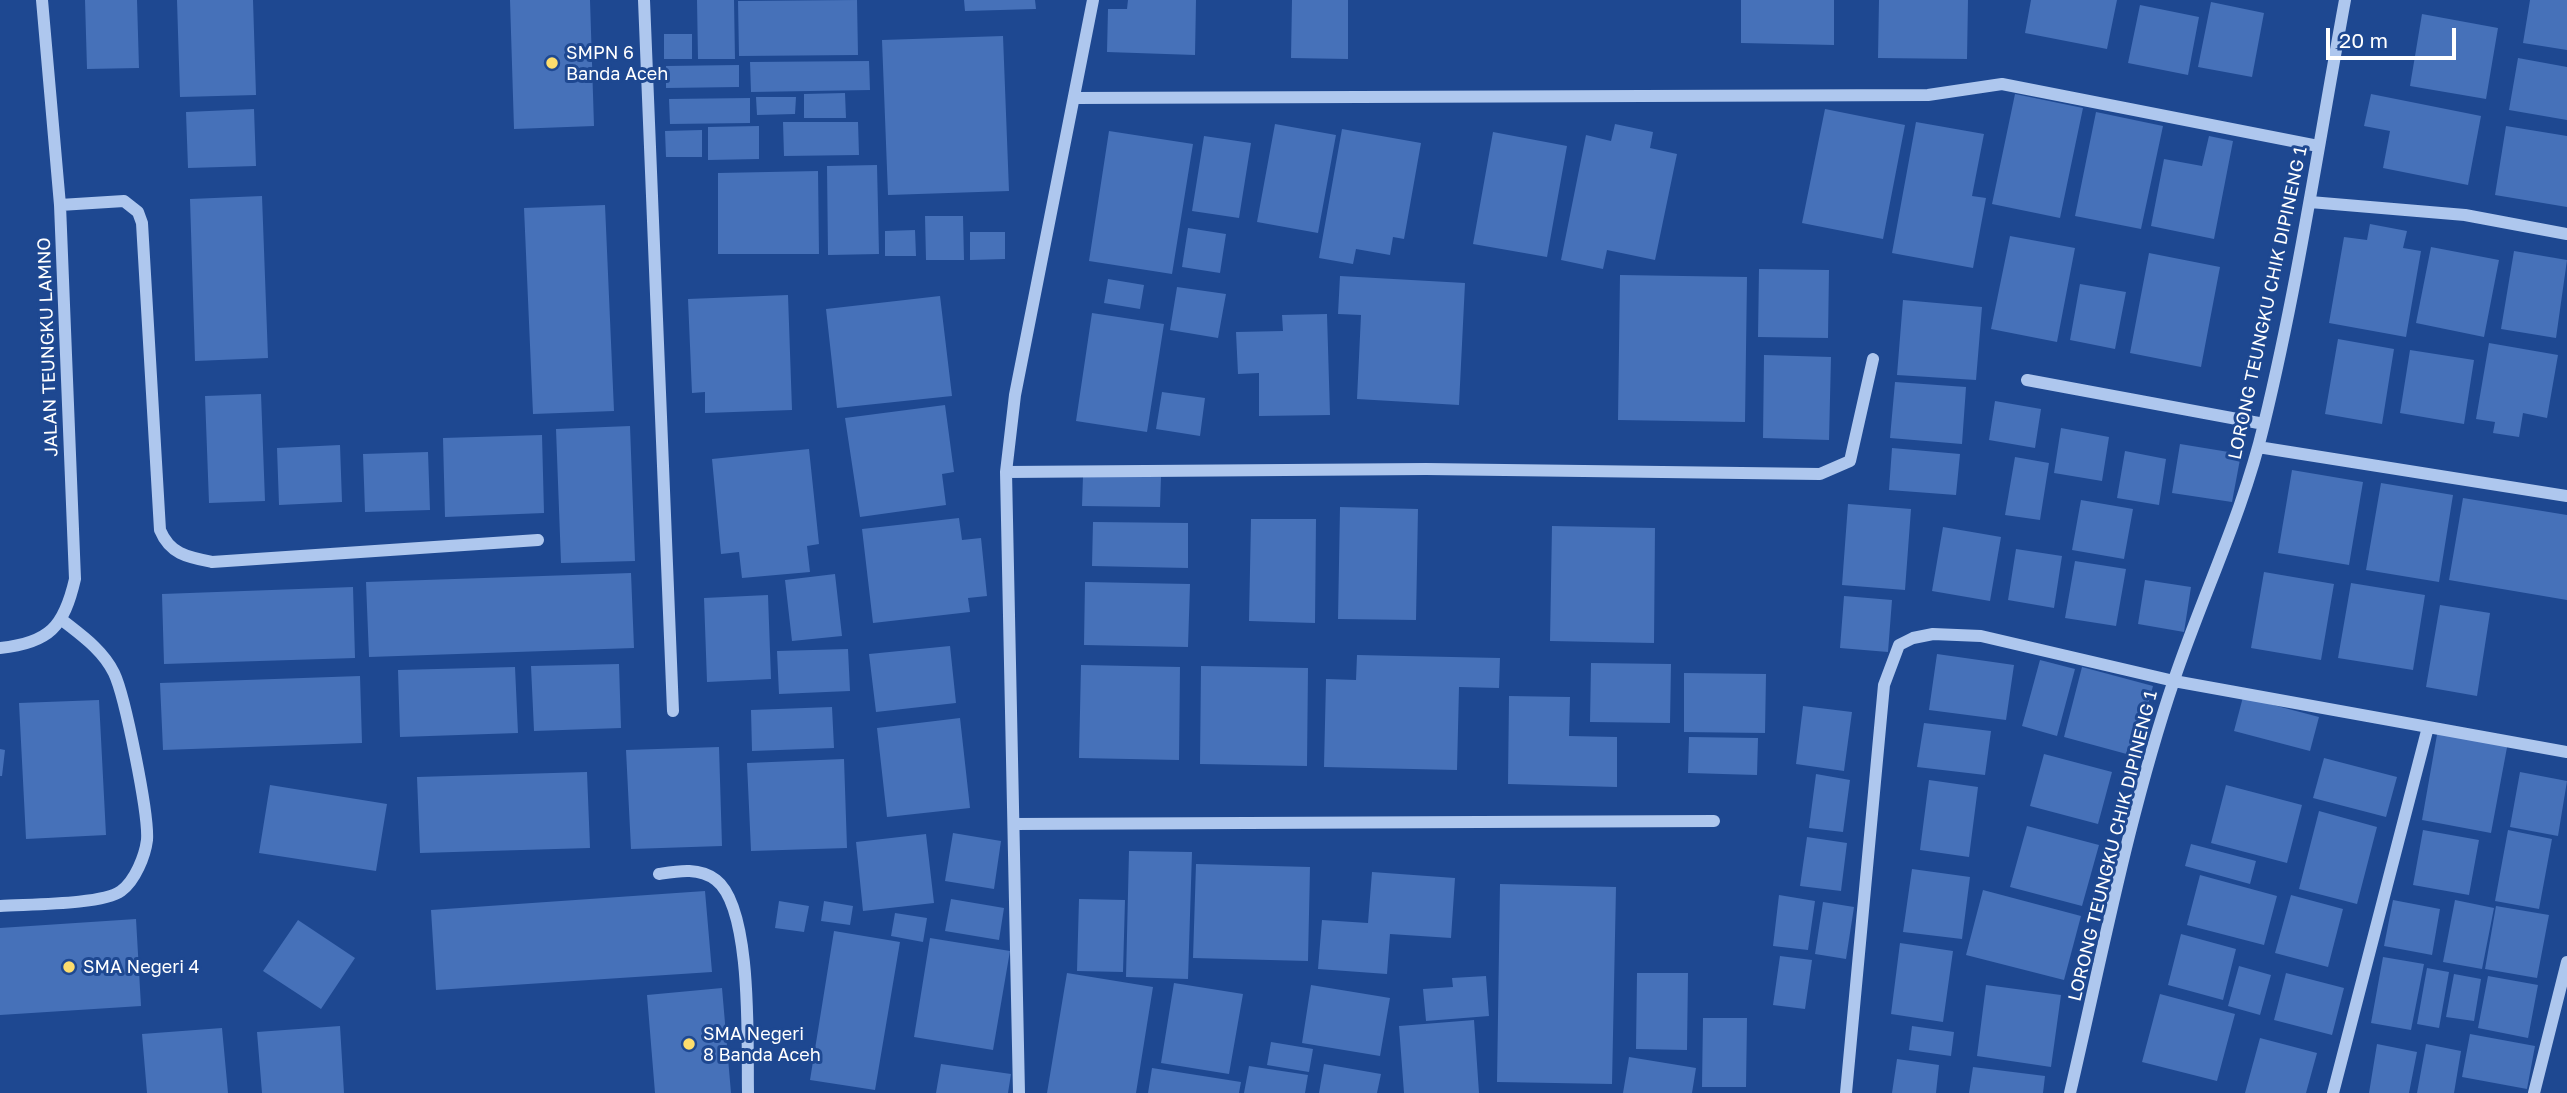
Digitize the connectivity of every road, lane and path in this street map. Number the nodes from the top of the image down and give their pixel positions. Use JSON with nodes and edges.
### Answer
{"nodes":[{"id":1,"x":42,"y":0,"type":"edge"},
{"id":2,"x":644,"y":0,"type":"edge"},
{"id":3,"x":1093,"y":0,"type":"edge"},
{"id":4,"x":2345,"y":0,"type":"edge"},
{"id":5,"x":1075,"y":98,"type":"junction"},
{"id":6,"x":2318,"y":146,"type":"junction"},
{"id":7,"x":2310,"y":202,"type":"junction"},
{"id":8,"x":60,"y":205,"type":"junction"},
{"id":9,"x":2567,"y":234,"type":"edge"},
{"id":10,"x":1873,"y":359,"type":"dead end"},
{"id":11,"x":2027,"y":380,"type":"dead end"},
{"id":12,"x":2264,"y":424,"type":"junction"},
{"id":13,"x":2258,"y":447,"type":"junction"},
{"id":14,"x":1006,"y":472,"type":"junction"},
{"id":15,"x":2567,"y":496,"type":"edge"},
{"id":16,"x":538,"y":540,"type":"dead end"},
{"id":17,"x":62,"y":620,"type":"junction"},
{"id":18,"x":0,"y":648,"type":"edge"},
{"id":19,"x":2174,"y":681,"type":"junction"},
{"id":20,"x":673,"y":711,"type":"dead end"},
{"id":21,"x":2428,"y":727,"type":"junction"},
{"id":22,"x":2567,"y":752,"type":"edge"},
{"id":23,"x":1714,"y":821,"type":"dead end"},
{"id":24,"x":1014,"y":824,"type":"junction"},
{"id":25,"x":659,"y":874,"type":"dead end"},
{"id":26,"x":0,"y":906,"type":"edge"},
{"id":27,"x":2567,"y":962,"type":"edge"},
{"id":28,"x":2562,"y":1003,"type":"edge"},
{"id":29,"x":748,"y":1093,"type":"edge"},
{"id":30,"x":1019,"y":1093,"type":"edge"},
{"id":31,"x":1846,"y":1093,"type":"edge"},
{"id":32,"x":2070,"y":1093,"type":"edge"},
{"id":33,"x":2333,"y":1093,"type":"edge"},
{"id":34,"x":2534,"y":1093,"type":"edge"}],
"edges":[{"from":1,"to":8,"type":"street","name":"JALAN TEUNGKU LAMNO"},
{"from":2,"to":20,"type":"street"},
{"from":3,"to":5,"type":"street"},
{"from":4,"to":6,"type":"street","name":"LORONG TEUNGKU CHIK DIPINENG 1"},
{"from":5,"to":6,"type":"street"},
{"from":5,"to":14,"type":"street"},
{"from":6,"to":7,"type":"street","name":"LORONG TEUNGKU CHIK DIPINENG 1"},
{"from":7,"to":9,"type":"street"},
{"from":7,"to":12,"type":"street","name":"LORONG TEUNGKU CHIK DIPINENG 1"},
{"from":8,"to":16,"type":"street"},
{"from":8,"to":17,"type":"street","name":"JALAN TEUNGKU LAMNO"},
{"from":10,"to":14,"type":"street"},
{"from":11,"to":12,"type":"street"},
{"from":12,"to":13,"type":"street","name":"LORONG TEUNGKU CHIK DIPINENG 1"},
{"from":13,"to":15,"type":"street"},
{"from":13,"to":19,"type":"street","name":"LORONG TEUNGKU CHIK DIPINENG 1"},
{"from":14,"to":24,"type":"street"},
{"from":17,"to":18,"type":"street"},
{"from":17,"to":26,"type":"street"},
{"from":19,"to":21,"type":"street"},
{"from":19,"to":31,"type":"street"},
{"from":19,"to":32,"type":"street","name":"LORONG TEUNGKU CHIK DIPINENG 1"},
{"from":21,"to":22,"type":"street"},
{"from":21,"to":33,"type":"street"},
{"from":23,"to":24,"type":"street"},
{"from":24,"to":30,"type":"street"},
{"from":25,"to":29,"type":"street"},
{"from":27,"to":28,"type":"street"},
{"from":28,"to":34,"type":"street"}]}
